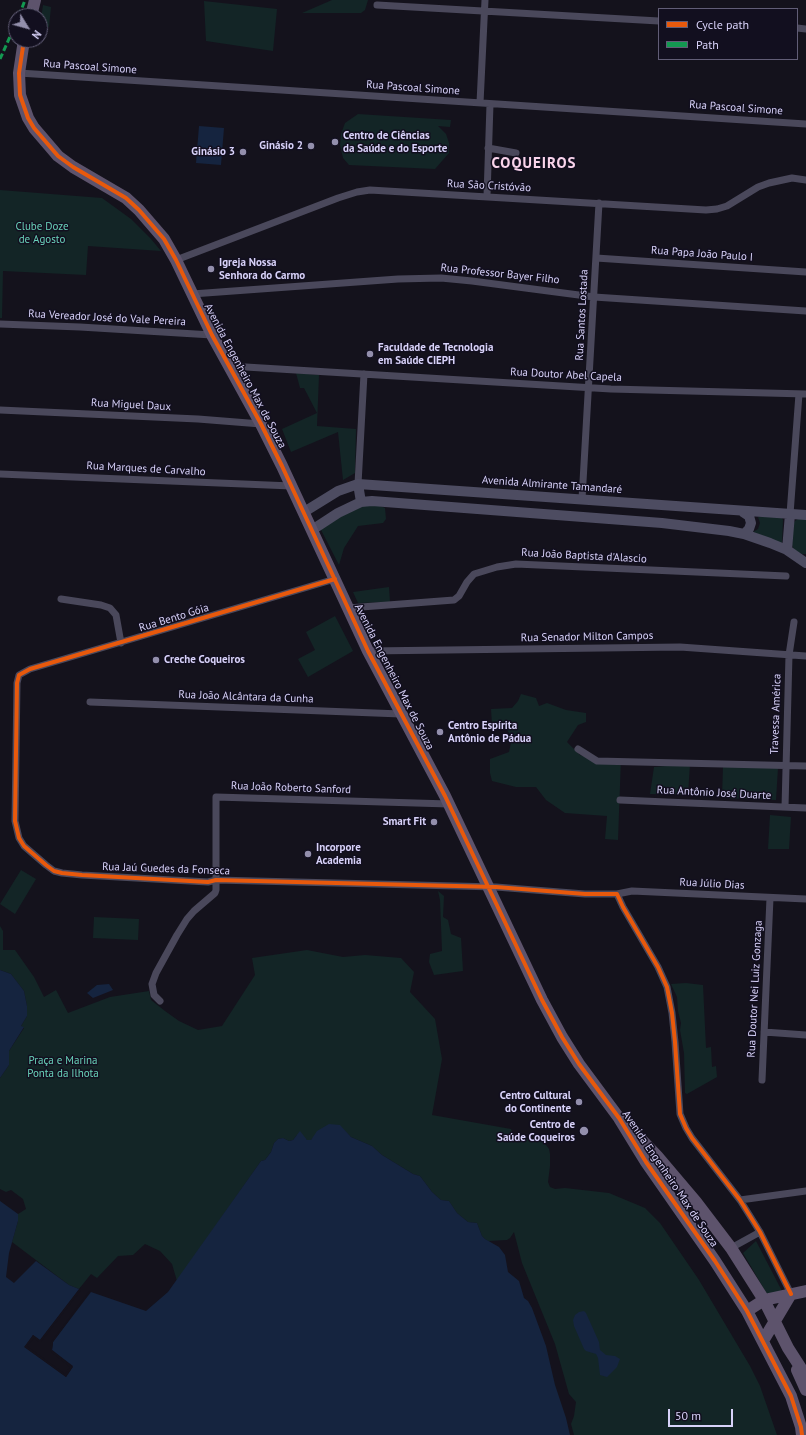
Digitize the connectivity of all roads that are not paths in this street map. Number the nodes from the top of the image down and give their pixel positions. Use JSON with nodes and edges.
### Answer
{"nodes":[{"id":1,"x":485,"y":0,"type":"edge"},
{"id":2,"x":377,"y":5,"type":"dead end"},
{"id":3,"x":484,"y":11,"type":"junction"},
{"id":4,"x":658,"y":21,"type":"edge"},
{"id":5,"x":23,"y":48,"type":"edge"},
{"id":6,"x":19,"y":73,"type":"junction"},
{"id":7,"x":480,"y":103,"type":"junction"},
{"id":8,"x":490,"y":104,"type":"junction"},
{"id":9,"x":806,"y":124,"type":"edge"},
{"id":10,"x":488,"y":148,"type":"junction"},
{"id":11,"x":516,"y":153,"type":"dead end"},
{"id":12,"x":806,"y":180,"type":"edge"},
{"id":13,"x":487,"y":196,"type":"junction"},
{"id":14,"x":599,"y":203,"type":"junction"},
{"id":15,"x":596,"y":258,"type":"junction"},
{"id":16,"x":176,"y":260,"type":"junction"},
{"id":17,"x":806,"y":272,"type":"edge"},
{"id":18,"x":192,"y":294,"type":"junction"},
{"id":19,"x":594,"y":297,"type":"junction"},
{"id":20,"x":806,"y":311,"type":"edge"},
{"id":21,"x":0,"y":324,"type":"edge"},
{"id":22,"x":212,"y":335,"type":"junction"},
{"id":23,"x":229,"y":366,"type":"junction"},
{"id":24,"x":364,"y":374,"type":"junction"},
{"id":25,"x":588,"y":388,"type":"junction"},
{"id":26,"x":802,"y":394,"type":"edge"},
{"id":27,"x":0,"y":410,"type":"edge"},
{"id":28,"x":261,"y":424,"type":"junction"},
{"id":29,"x":0,"y":474,"type":"edge"},
{"id":30,"x":358,"y":484,"type":"junction"},
{"id":31,"x":292,"y":486,"type":"junction"},
{"id":32,"x":582,"y":499,"type":"junction"},
{"id":33,"x":361,"y":502,"type":"junction"},
{"id":34,"x":304,"y":512,"type":"junction"},
{"id":35,"x":743,"y":512,"type":"junction"},
{"id":36,"x":790,"y":514,"type":"junction"},
{"id":37,"x":806,"y":515,"type":"edge"},
{"id":38,"x":312,"y":530,"type":"junction"},
{"id":39,"x":744,"y":534,"type":"junction"},
{"id":40,"x":787,"y":550,"type":"junction"},
{"id":41,"x":806,"y":563,"type":"edge"},
{"id":42,"x":786,"y":576,"type":"dead end"},
{"id":43,"x":335,"y":579,"type":"junction"},
{"id":44,"x":60,"y":599,"type":"dead end"},
{"id":45,"x":348,"y":608,"type":"junction"},
{"id":46,"x":794,"y":622,"type":"dead end"},
{"id":47,"x":121,"y":643,"type":"junction"},
{"id":48,"x":368,"y":651,"type":"junction"},
{"id":49,"x":789,"y":654,"type":"junction"},
{"id":50,"x":806,"y":656,"type":"edge"},
{"id":51,"x":19,"y":675,"type":"joint"},
{"id":52,"x":90,"y":702,"type":"dead end"},
{"id":53,"x":401,"y":714,"type":"junction"},
{"id":54,"x":578,"y":749,"type":"dead end"},
{"id":55,"x":786,"y":766,"type":"junction"},
{"id":56,"x":806,"y":766,"type":"edge"},
{"id":57,"x":620,"y":800,"type":"dead end"},
{"id":58,"x":449,"y":804,"type":"junction"},
{"id":59,"x":785,"y":808,"type":"junction"},
{"id":60,"x":806,"y":808,"type":"edge"},
{"id":61,"x":216,"y":880,"type":"junction"},
{"id":62,"x":489,"y":886,"type":"junction"},
{"id":63,"x":617,"y":894,"type":"junction"},
{"id":64,"x":770,"y":898,"type":"junction"},
{"id":65,"x":806,"y":900,"type":"edge"},
{"id":66,"x":160,"y":1001,"type":"dead end"},
{"id":67,"x":764,"y":1032,"type":"junction"},
{"id":68,"x":806,"y":1035,"type":"edge"},
{"id":69,"x":762,"y":1080,"type":"dead end"},
{"id":70,"x":619,"y":1118,"type":"junction"},
{"id":71,"x":806,"y":1191,"type":"edge"},
{"id":72,"x":740,"y":1200,"type":"junction"},
{"id":73,"x":760,"y":1232,"type":"junction"},
{"id":74,"x":731,"y":1248,"type":"junction"},
{"id":75,"x":806,"y":1291,"type":"edge"},
{"id":76,"x":791,"y":1294,"type":"junction"},
{"id":77,"x":764,"y":1300,"type":"junction"},
{"id":78,"x":747,"y":1311,"type":"junction"},
{"id":79,"x":775,"y":1321,"type":"junction"},
{"id":80,"x":763,"y":1341,"type":"junction"},
{"id":81,"x":788,"y":1348,"type":"junction"},
{"id":82,"x":806,"y":1376,"type":"edge"},
{"id":83,"x":806,"y":1390,"type":"edge"},
{"id":84,"x":802,"y":1435,"type":"edge"}],
"edges":[{"from":1,"to":3,"type":"street"},
{"from":2,"to":3,"type":"street"},
{"from":3,"to":4,"type":"street"},
{"from":3,"to":7,"type":"street"},
{"from":5,"to":6,"type":"main road","name":"Avenida Engenheiro Max de Souza"},
{"from":6,"to":7,"type":"street","name":"Rua Pascoal Simone"},
{"from":6,"to":16,"type":"main road","name":"Avenida Engenheiro Max de Souza"},
{"from":7,"to":8,"type":"street","name":"Rua Pascoal Simone"},
{"from":8,"to":9,"type":"street","name":"Rua Pascoal Simone"},
{"from":8,"to":10,"type":"street"},
{"from":10,"to":11,"type":"street"},
{"from":10,"to":13,"type":"street"},
{"from":12,"to":14,"type":"street","name":"Rua São Cristóvão"},
{"from":13,"to":14,"type":"street","name":"Rua São Cristóvão"},
{"from":13,"to":16,"type":"street","name":"Rua São Cristóvão"},
{"from":14,"to":15,"type":"street","name":"Rua Santos Lostada"},
{"from":15,"to":17,"type":"street","name":"Rua Papa João Paulo I"},
{"from":15,"to":19,"type":"street","name":"Rua Santos Lostada"},
{"from":16,"to":18,"type":"main road","name":"Avenida Engenheiro Max de Souza"},
{"from":18,"to":19,"type":"street","name":"Rua Professor Bayer Filho"},
{"from":18,"to":22,"type":"main road","name":"Avenida Engenheiro Max de Souza"},
{"from":19,"to":20,"type":"street","name":"Rua Professor Bayer Filho"},
{"from":19,"to":25,"type":"street","name":"Rua Santos Lostada"},
{"from":21,"to":22,"type":"street","name":"Rua Vereador José do Vale Pereira"},
{"from":22,"to":23,"type":"main road","name":"Avenida Engenheiro Max de Souza"},
{"from":23,"to":24,"type":"street","name":"Rua Doutor Abel Capela"},
{"from":23,"to":28,"type":"main road","name":"Avenida Engenheiro Max de Souza"},
{"from":24,"to":25,"type":"street","name":"Rua Doutor Abel Capela"},
{"from":24,"to":30,"type":"street"},
{"from":25,"to":26,"type":"street","name":"Rua Doutor Abel Capela"},
{"from":25,"to":32,"type":"street","name":"Rua Santos Lostada"},
{"from":26,"to":36,"type":"street"},
{"from":27,"to":28,"type":"street","name":"Rua Miguel Daux"},
{"from":28,"to":31,"type":"main road","name":"Avenida Engenheiro Max de Souza"},
{"from":29,"to":31,"type":"street","name":"Rua Marques de Carvalho"},
{"from":30,"to":32,"type":"main road","name":"Avenida Almirante Tamandaré"},
{"from":30,"to":33,"type":"main road"},
{"from":30,"to":34,"type":"main road","name":"Avenida Almirante Tamandaré"},
{"from":31,"to":34,"type":"main road","name":"Avenida Engenheiro Max de Souza"},
{"from":32,"to":35,"type":"main road","name":"Avenida Almirante Tamandaré"},
{"from":33,"to":38,"type":"main road"},
{"from":33,"to":39,"type":"main road"},
{"from":34,"to":38,"type":"main road","name":"Avenida Engenheiro Max de Souza"},
{"from":35,"to":36,"type":"main road","name":"Avenida Almirante Tamandaré"},
{"from":35,"to":39,"type":"main road"},
{"from":36,"to":37,"type":"main road","name":"Avenida Almirante Tamandaré"},
{"from":36,"to":40,"type":"main road"},
{"from":38,"to":43,"type":"main road","name":"Avenida Engenheiro Max de Souza"},
{"from":39,"to":40,"type":"main road"},
{"from":40,"to":41,"type":"main road"},
{"from":42,"to":45,"type":"street","name":"Rua João Baptista d'Alascio"},
{"from":43,"to":45,"type":"main road","name":"Avenida Engenheiro Max de Souza"},
{"from":43,"to":47,"type":"street","name":"Rua Bento Góia"},
{"from":44,"to":47,"type":"street"},
{"from":45,"to":48,"type":"main road","name":"Avenida Engenheiro Max de Souza"},
{"from":46,"to":49,"type":"street","name":"Travessa América"},
{"from":47,"to":51,"type":"street","name":"Rua Bento Góia"},
{"from":48,"to":49,"type":"street","name":"Rua Senador Milton Campos"},
{"from":48,"to":53,"type":"main road","name":"Avenida Engenheiro Max de Souza"},
{"from":49,"to":50,"type":"street","name":"Rua Senador Milton Campos"},
{"from":49,"to":55,"type":"street","name":"Travessa América"},
{"from":51,"to":61,"type":"street","name":"Rua Jaú Guedes da Fonseca"},
{"from":52,"to":53,"type":"street","name":"Rua João Alcântara da Cunha"},
{"from":53,"to":58,"type":"main road","name":"Avenida Engenheiro Max de Souza"},
{"from":54,"to":55,"type":"street"},
{"from":55,"to":56,"type":"street"},
{"from":55,"to":59,"type":"street","name":"Travessa América"},
{"from":57,"to":59,"type":"street","name":"Rua Antônio José Duarte"},
{"from":58,"to":61,"type":"street","name":"Rua João Roberto Sanford"},
{"from":58,"to":62,"type":"main road","name":"Avenida Engenheiro Max de Souza"},
{"from":59,"to":60,"type":"street","name":"Rua Antônio José Duarte"},
{"from":61,"to":62,"type":"street","name":"Rua Jaú Guedes da Fonseca"},
{"from":61,"to":66,"type":"street"},
{"from":62,"to":63,"type":"street","name":"Rua Jaú Guedes da Fonseca"},
{"from":62,"to":70,"type":"main road","name":"Avenida Engenheiro Max de Souza"},
{"from":63,"to":64,"type":"street","name":"Rua Júlio Dias"},
{"from":63,"to":72,"type":"street"},
{"from":64,"to":65,"type":"street","name":"Rua Júlio Dias"},
{"from":64,"to":67,"type":"street","name":"Rua Doutor Nei Luiz Gonzaga"},
{"from":67,"to":68,"type":"street"},
{"from":67,"to":69,"type":"street","name":"Rua Doutor Nei Luiz Gonzaga"},
{"from":70,"to":74,"type":"main road","name":"Avenida Engenheiro Max de Souza"},
{"from":70,"to":78,"type":"main road","name":"Avenida Engenheiro Max de Souza"},
{"from":71,"to":72,"type":"street"},
{"from":72,"to":73,"type":"street"},
{"from":73,"to":74,"type":"street"},
{"from":73,"to":76,"type":"street"},
{"from":74,"to":77,"type":"main road","name":"Avenida Engenheiro Max de Souza"},
{"from":75,"to":76,"type":"main road"},
{"from":76,"to":77,"type":"main road"},
{"from":76,"to":79,"type":"main road"},
{"from":77,"to":78,"type":"main road"},
{"from":77,"to":79,"type":"main road","name":"Avenida Engenheiro Max de Souza"},
{"from":78,"to":80,"type":"main road","name":"Avenida Engenheiro Max de Souza"},
{"from":79,"to":80,"type":"main road"},
{"from":79,"to":81,"type":"main road","name":"Avenida Engenheiro Max de Souza"},
{"from":80,"to":84,"type":"main road","name":"Avenida Engenheiro Max de Souza"},
{"from":81,"to":82,"type":"main road","name":"Avenida Engenheiro Max de Souza"},
{"from":81,"to":83,"type":"main road"}]}
